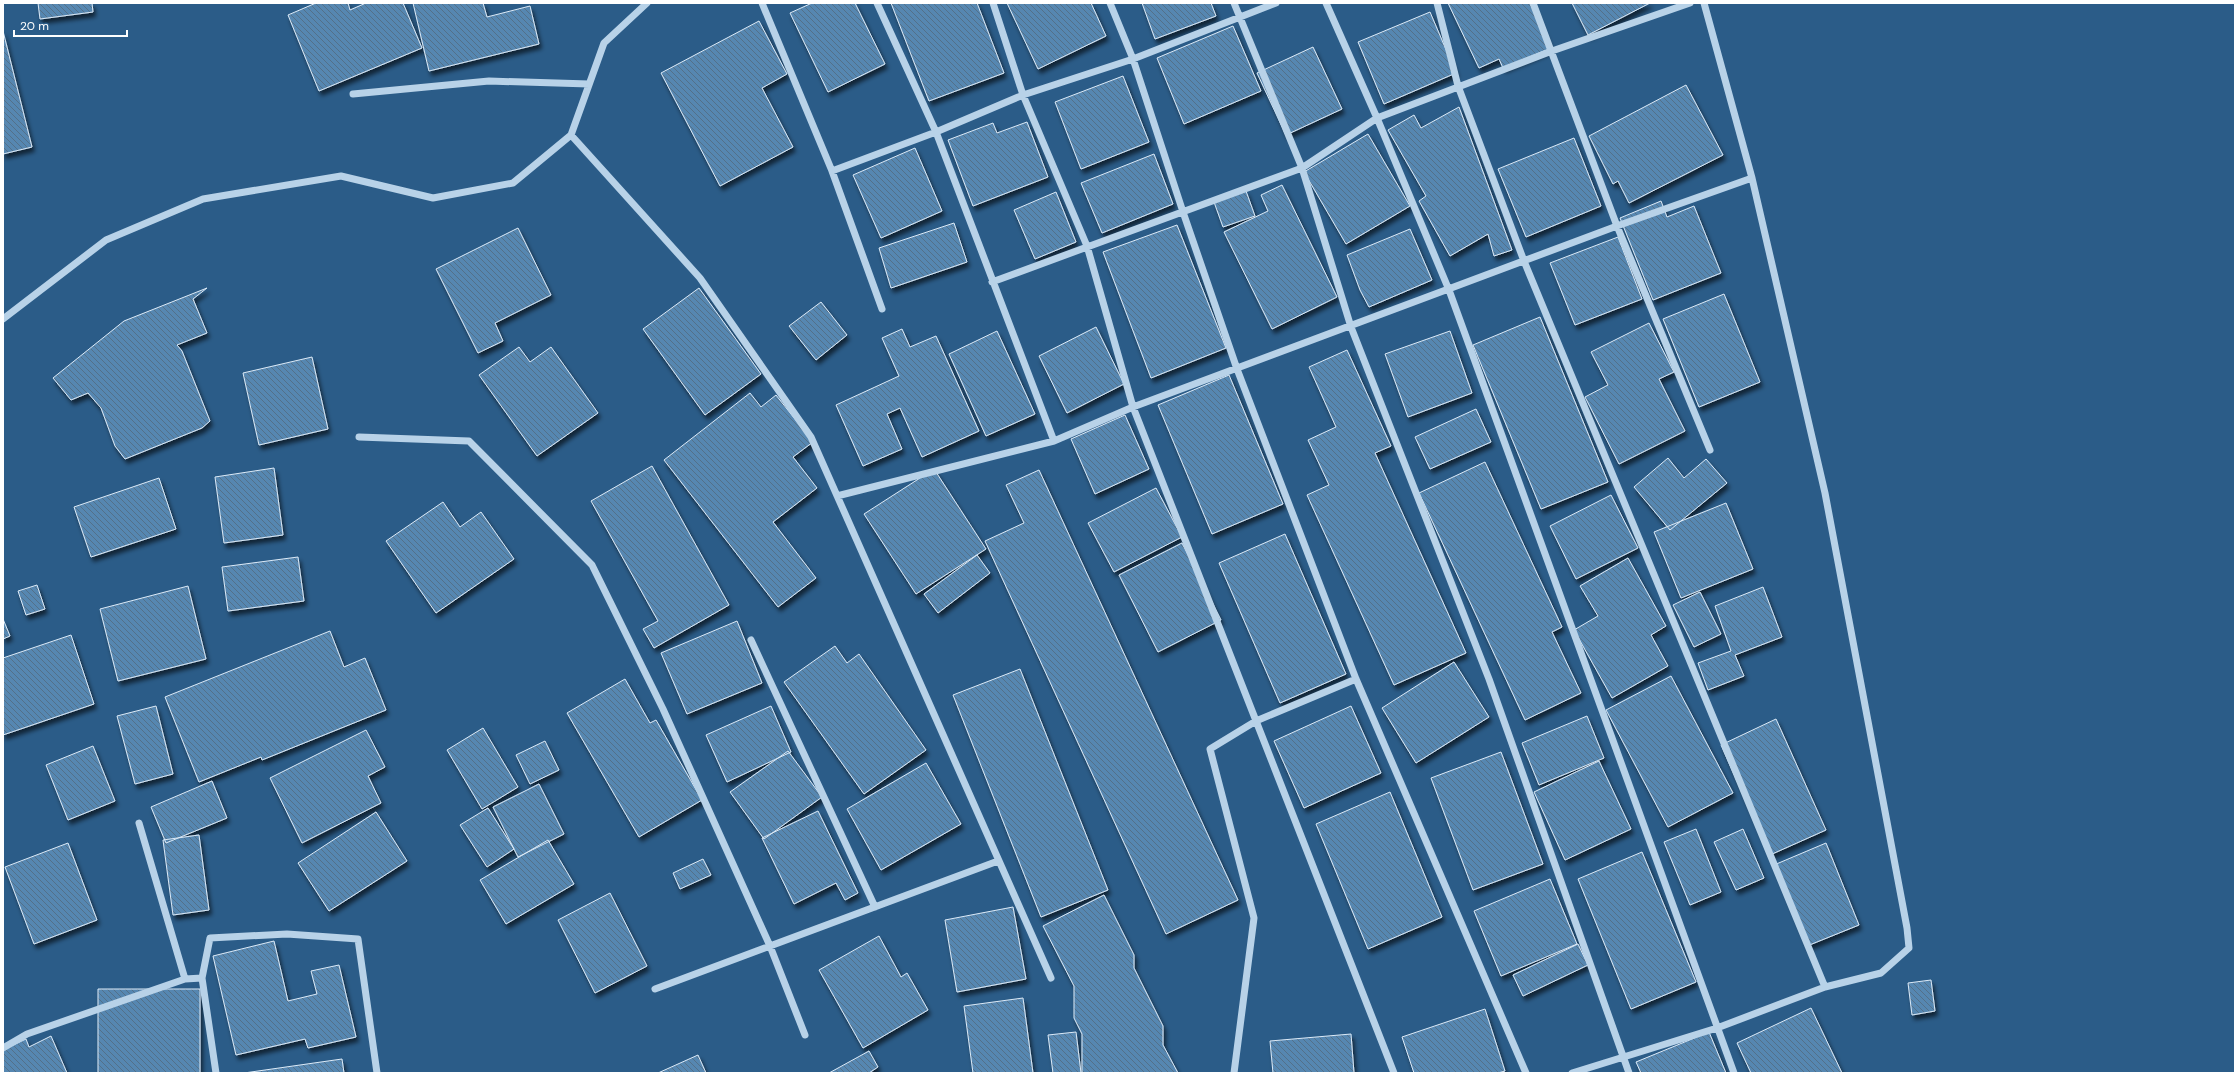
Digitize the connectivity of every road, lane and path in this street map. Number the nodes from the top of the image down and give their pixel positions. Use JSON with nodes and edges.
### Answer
{"nodes":[{"id":1,"x":647,"y":3,"type":"edge"},
{"id":2,"x":762,"y":3,"type":"edge"},
{"id":3,"x":877,"y":3,"type":"edge"},
{"id":4,"x":993,"y":3,"type":"edge"},
{"id":5,"x":1110,"y":3,"type":"edge"},
{"id":6,"x":1234,"y":3,"type":"edge"},
{"id":7,"x":1276,"y":3,"type":"edge"},
{"id":8,"x":1326,"y":3,"type":"edge"},
{"id":9,"x":1437,"y":3,"type":"edge"},
{"id":10,"x":1533,"y":3,"type":"edge"},
{"id":11,"x":1690,"y":3,"type":"edge"},
{"id":12,"x":1704,"y":3,"type":"edge"},
{"id":13,"x":1241,"y":17,"type":"junction"},
{"id":14,"x":1552,"y":51,"type":"junction"},
{"id":15,"x":1133,"y":59,"type":"junction"},
{"id":16,"x":589,"y":84,"type":"junction"},
{"id":17,"x":1458,"y":86,"type":"junction"},
{"id":18,"x":353,"y":94,"type":"dead end"},
{"id":19,"x":1023,"y":95,"type":"junction"},
{"id":20,"x":1378,"y":118,"type":"junction"},
{"id":21,"x":936,"y":132,"type":"junction"},
{"id":22,"x":571,"y":135,"type":"junction"},
{"id":23,"x":1302,"y":168,"type":"junction"},
{"id":24,"x":832,"y":171,"type":"junction"},
{"id":25,"x":1752,"y":178,"type":"junction"},
{"id":26,"x":1183,"y":212,"type":"junction"},
{"id":27,"x":1617,"y":226,"type":"junction"},
{"id":28,"x":1087,"y":246,"type":"junction"},
{"id":29,"x":1524,"y":261,"type":"junction"},
{"id":30,"x":992,"y":282,"type":"junction"},
{"id":31,"x":1449,"y":290,"type":"junction"},
{"id":32,"x":882,"y":309,"type":"dead end"},
{"id":33,"x":3,"y":319,"type":"edge"},
{"id":34,"x":1350,"y":327,"type":"junction"},
{"id":35,"x":1237,"y":369,"type":"junction"},
{"id":36,"x":1133,"y":408,"type":"junction"},
{"id":37,"x":359,"y":437,"type":"dead end"},
{"id":38,"x":1054,"y":441,"type":"junction"},
{"id":39,"x":1710,"y":450,"type":"dead end"},
{"id":40,"x":837,"y":496,"type":"junction"},
{"id":41,"x":751,"y":640,"type":"dead end"},
{"id":42,"x":1356,"y":679,"type":"junction"},
{"id":43,"x":1256,"y":721,"type":"junction"},
{"id":44,"x":139,"y":823,"type":"dead end"},
{"id":45,"x":998,"y":861,"type":"junction"},
{"id":46,"x":875,"y":907,"type":"junction"},
{"id":47,"x":770,"y":946,"type":"junction"},
{"id":48,"x":202,"y":978,"type":"junction"},
{"id":49,"x":1051,"y":978,"type":"dead end"},
{"id":50,"x":185,"y":979,"type":"junction"},
{"id":51,"x":1825,"y":987,"type":"junction"},
{"id":52,"x":655,"y":989,"type":"dead end"},
{"id":53,"x":1717,"y":1028,"type":"junction"},
{"id":54,"x":805,"y":1035,"type":"dead end"},
{"id":55,"x":3,"y":1048,"type":"edge"},
{"id":56,"x":1624,"y":1055,"type":"junction"},
{"id":57,"x":216,"y":1073,"type":"edge"},
{"id":58,"x":377,"y":1073,"type":"edge"},
{"id":59,"x":1234,"y":1073,"type":"edge"},
{"id":60,"x":1394,"y":1073,"type":"edge"},
{"id":61,"x":1526,"y":1073,"type":"edge"},
{"id":62,"x":1572,"y":1073,"type":"edge"},
{"id":63,"x":1630,"y":1073,"type":"edge"},
{"id":64,"x":1734,"y":1073,"type":"edge"}],
"edges":[{"from":1,"to":16,"type":"street"},
{"from":2,"to":24,"type":"street"},
{"from":3,"to":21,"type":"street"},
{"from":4,"to":19,"type":"street"},
{"from":5,"to":15,"type":"street"},
{"from":6,"to":13,"type":"street"},
{"from":7,"to":13,"type":"street"},
{"from":8,"to":20,"type":"street"},
{"from":9,"to":17,"type":"street"},
{"from":10,"to":14,"type":"street"},
{"from":11,"to":14,"type":"street"},
{"from":12,"to":25,"type":"street"},
{"from":13,"to":15,"type":"street"},
{"from":13,"to":23,"type":"street"},
{"from":14,"to":17,"type":"street"},
{"from":14,"to":27,"type":"street"},
{"from":15,"to":19,"type":"street"},
{"from":15,"to":26,"type":"street"},
{"from":16,"to":18,"type":"street"},
{"from":16,"to":22,"type":"street"},
{"from":17,"to":20,"type":"street"},
{"from":17,"to":29,"type":"street"},
{"from":19,"to":21,"type":"street"},
{"from":19,"to":28,"type":"street"},
{"from":20,"to":23,"type":"street"},
{"from":20,"to":31,"type":"street"},
{"from":21,"to":24,"type":"street"},
{"from":21,"to":30,"type":"street"},
{"from":22,"to":33,"type":"street"},
{"from":22,"to":40,"type":"street"},
{"from":23,"to":26,"type":"street"},
{"from":23,"to":34,"type":"street"},
{"from":24,"to":32,"type":"street"},
{"from":25,"to":27,"type":"street"},
{"from":25,"to":51,"type":"street"},
{"from":26,"to":28,"type":"street"},
{"from":26,"to":35,"type":"street"},
{"from":27,"to":29,"type":"street"},
{"from":27,"to":39,"type":"street"},
{"from":28,"to":30,"type":"street"},
{"from":28,"to":36,"type":"street"},
{"from":29,"to":31,"type":"street"},
{"from":29,"to":51,"type":"street"},
{"from":30,"to":38,"type":"street"},
{"from":31,"to":34,"type":"street"},
{"from":31,"to":53,"type":"street"},
{"from":34,"to":35,"type":"street"},
{"from":34,"to":56,"type":"street"},
{"from":35,"to":36,"type":"street"},
{"from":35,"to":42,"type":"street"},
{"from":36,"to":38,"type":"street"},
{"from":36,"to":43,"type":"street"},
{"from":37,"to":47,"type":"street"},
{"from":38,"to":40,"type":"street"},
{"from":40,"to":45,"type":"street"},
{"from":41,"to":46,"type":"street"},
{"from":42,"to":43,"type":"street"},
{"from":42,"to":61,"type":"street"},
{"from":43,"to":59,"type":"street"},
{"from":43,"to":60,"type":"street"},
{"from":44,"to":50,"type":"street"},
{"from":45,"to":46,"type":"street"},
{"from":45,"to":49,"type":"street"},
{"from":46,"to":47,"type":"street"},
{"from":47,"to":52,"type":"street"},
{"from":47,"to":54,"type":"street"},
{"from":48,"to":50,"type":"street"},
{"from":48,"to":57,"type":"street"},
{"from":48,"to":58,"type":"street"},
{"from":50,"to":55,"type":"street"},
{"from":51,"to":53,"type":"street"},
{"from":53,"to":56,"type":"street"},
{"from":53,"to":64,"type":"street"},
{"from":56,"to":62,"type":"street"},
{"from":56,"to":63,"type":"street"}]}
